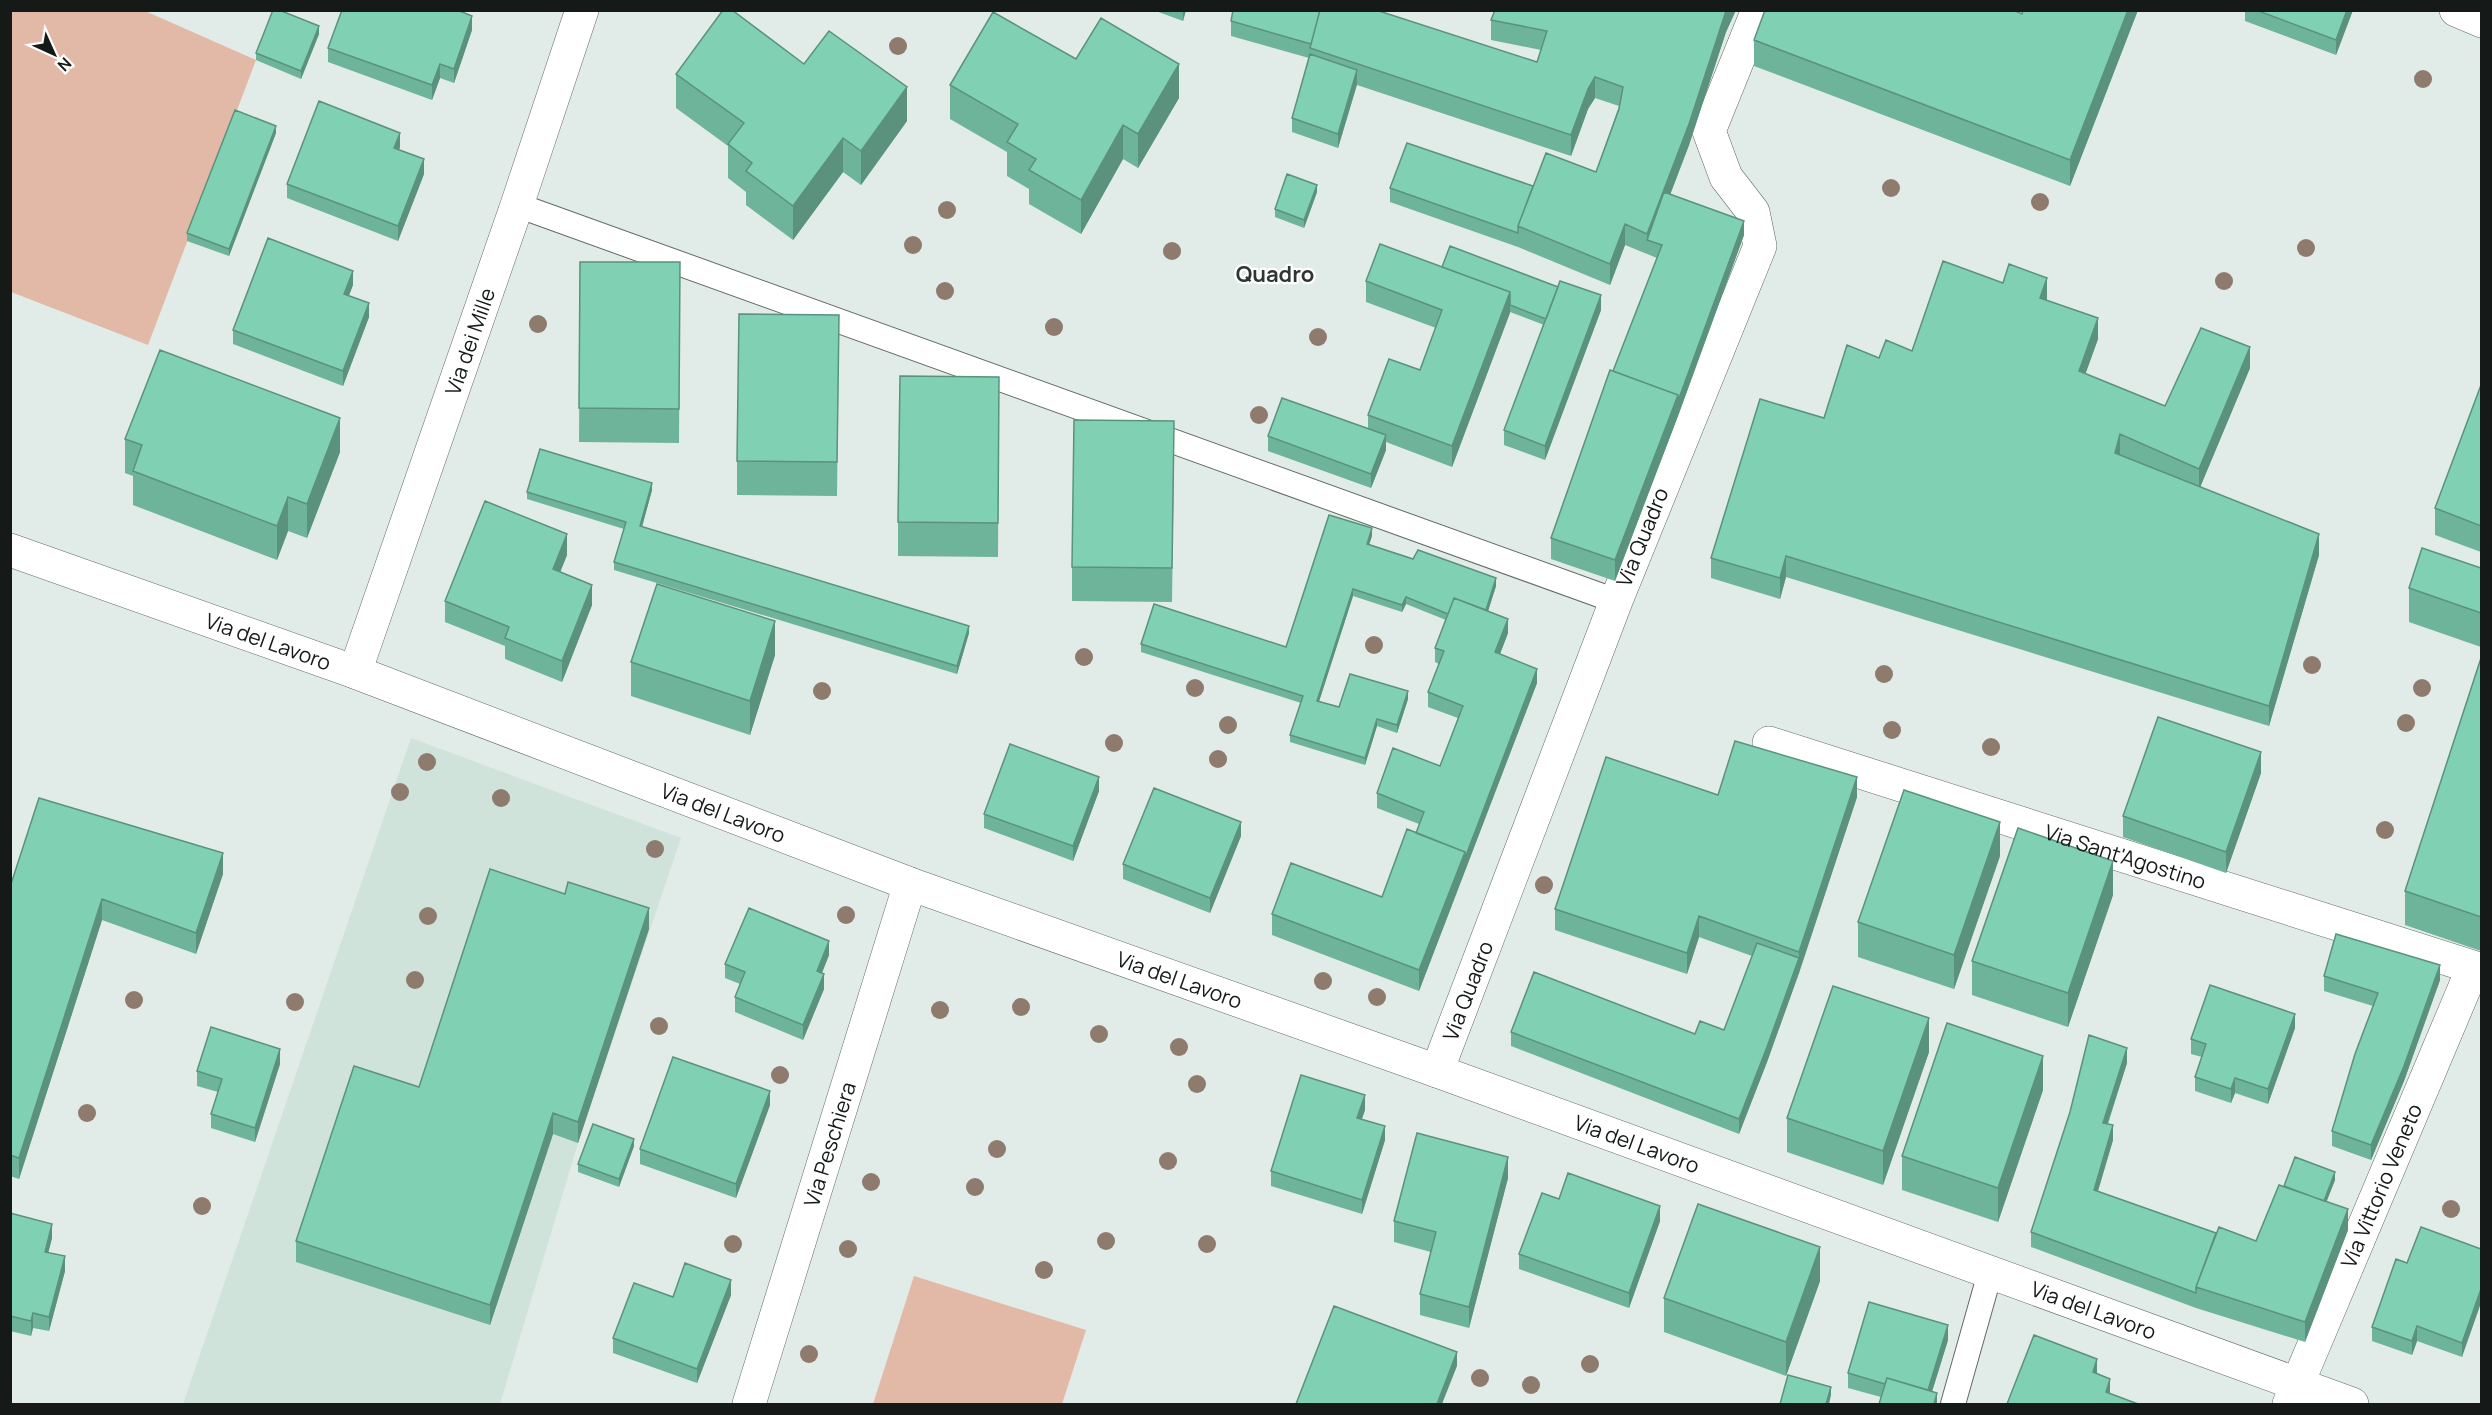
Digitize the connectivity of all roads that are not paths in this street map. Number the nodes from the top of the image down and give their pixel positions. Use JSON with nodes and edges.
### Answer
{"nodes":[{"id":1,"x":582,"y":10,"type":"edge"},
{"id":2,"x":1758,"y":10,"type":"edge"},
{"id":3,"x":2456,"y":10,"type":"edge"},
{"id":4,"x":2481,"y":21,"type":"edge"},
{"id":5,"x":517,"y":204,"type":"junction"},
{"id":6,"x":10,"y":550,"type":"edge"},
{"id":7,"x":1616,"y":601,"type":"junction"},
{"id":8,"x":355,"y":672,"type":"junction"},
{"id":9,"x":1769,"y":743,"type":"dead end"},
{"id":10,"x":910,"y":884,"type":"junction"},
{"id":11,"x":2477,"y":969,"type":"edge"},
{"id":12,"x":1437,"y":1071,"type":"junction"},
{"id":13,"x":1990,"y":1273,"type":"junction"},
{"id":14,"x":2293,"y":1394,"type":"edge"},
{"id":15,"x":749,"y":1404,"type":"edge"},
{"id":16,"x":1953,"y":1404,"type":"edge"},
{"id":17,"x":2352,"y":1404,"type":"edge"}],
"edges":[{"from":1,"to":5,"type":"street","name":"Via dei Mille"},
{"from":2,"to":7,"type":"street","name":"Via Quadro"},
{"from":3,"to":4,"type":"street"},
{"from":5,"to":7,"type":"lane"},
{"from":5,"to":8,"type":"street","name":"Via dei Mille"},
{"from":6,"to":8,"type":"street","name":"Via del Lavoro"},
{"from":7,"to":12,"type":"street","name":"Via Quadro"},
{"from":8,"to":10,"type":"street","name":"Via del Lavoro"},
{"from":9,"to":11,"type":"street","name":"Via Sant'Agostino"},
{"from":10,"to":12,"type":"street","name":"Via del Lavoro"},
{"from":10,"to":15,"type":"street","name":"Via Peschiera"},
{"from":11,"to":14,"type":"street","name":"Via Vittorio Veneto"},
{"from":12,"to":13,"type":"street","name":"Via del Lavoro"},
{"from":13,"to":14,"type":"street","name":"Via del Lavoro"},
{"from":13,"to":16,"type":"lane"},
{"from":14,"to":17,"type":"street","name":"Via del Lavoro"}]}
